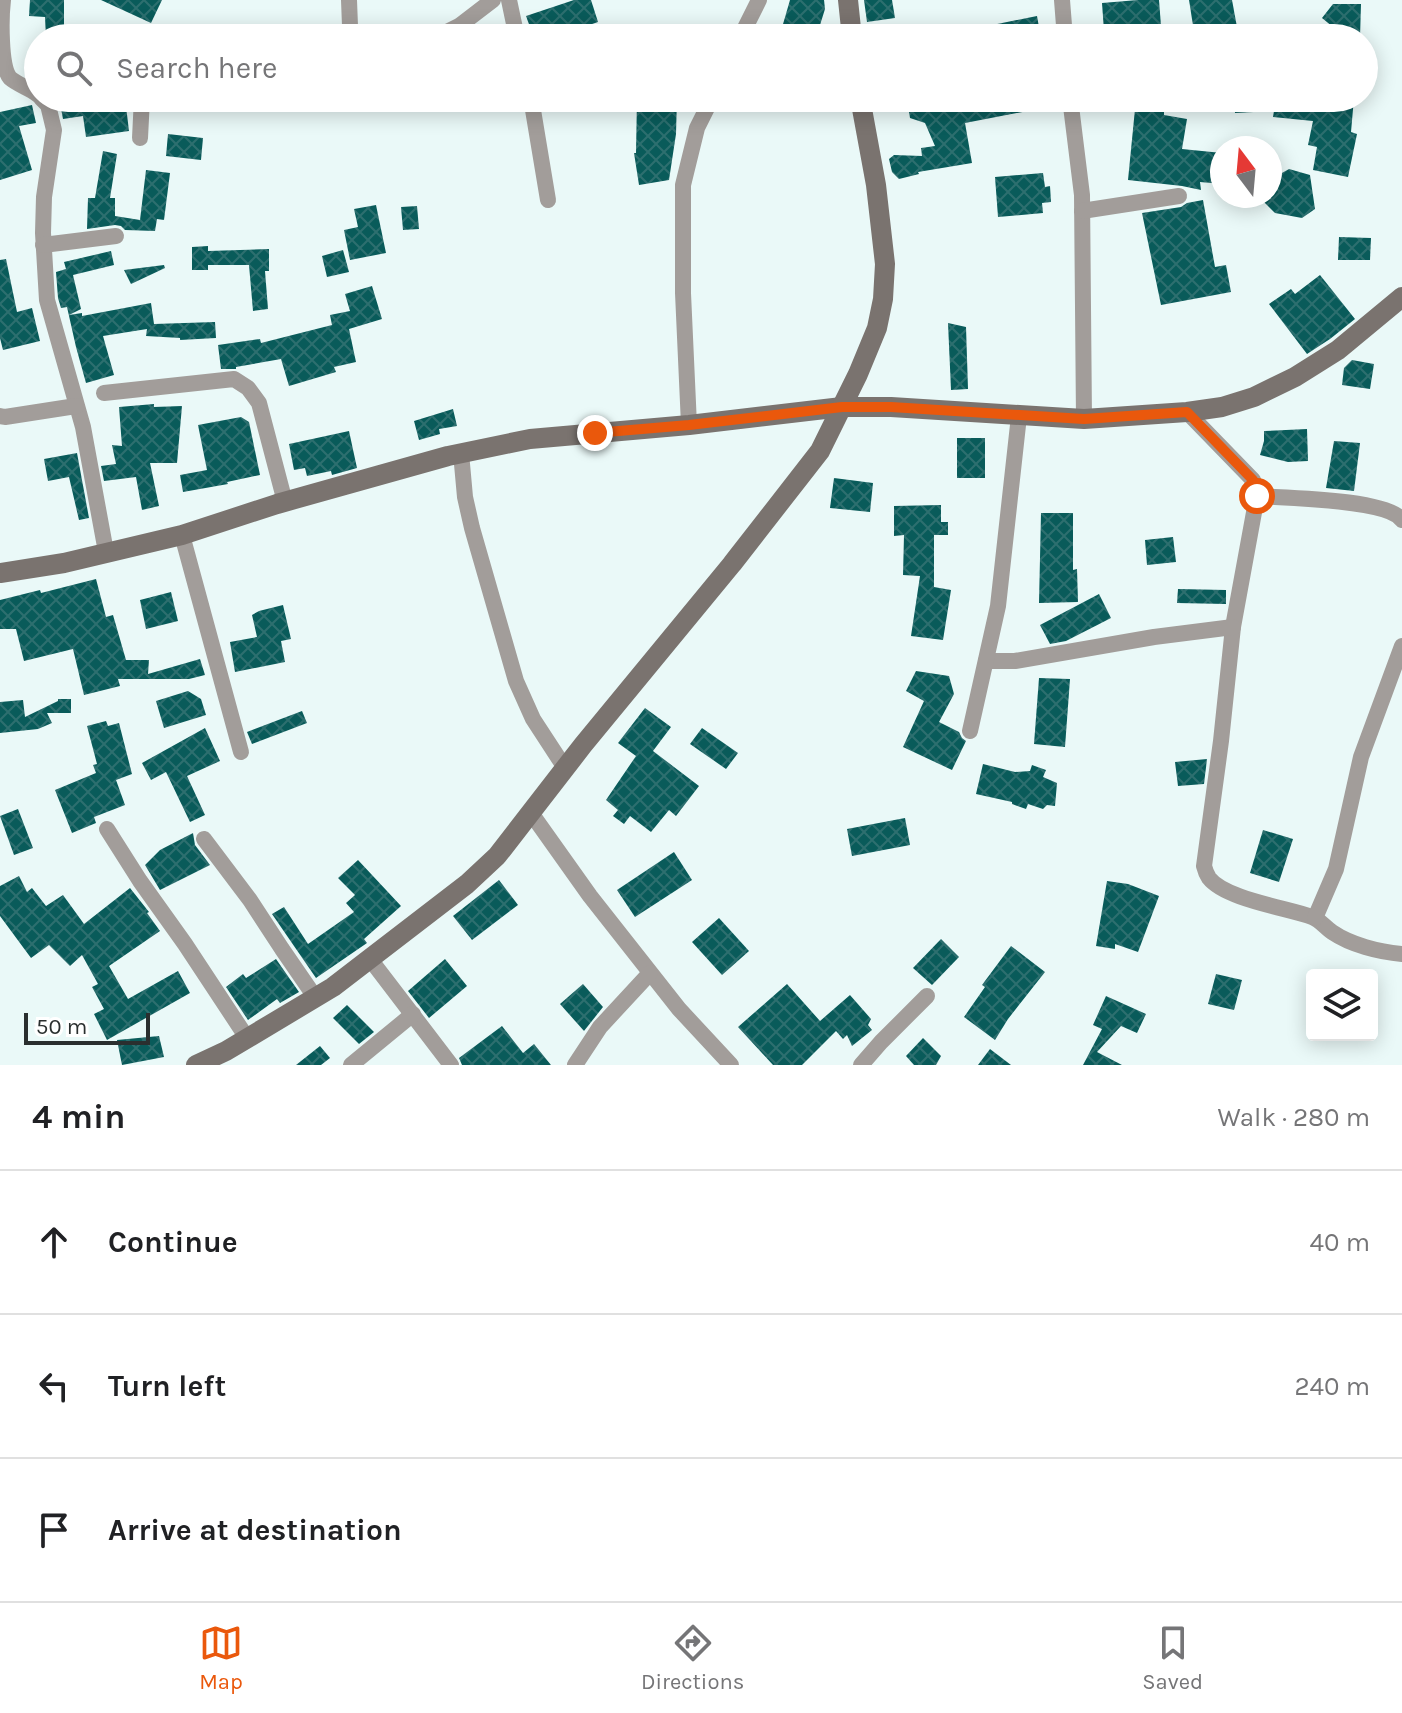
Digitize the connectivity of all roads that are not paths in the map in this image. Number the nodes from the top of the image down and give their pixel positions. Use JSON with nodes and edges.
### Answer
{"nodes":[{"id":1,"x":3,"y":0,"type":"edge"},
{"id":2,"x":349,"y":0,"type":"edge"},
{"id":3,"x":493,"y":0,"type":"edge"},
{"id":4,"x":509,"y":0,"type":"edge"},
{"id":5,"x":759,"y":0,"type":"edge"},
{"id":6,"x":848,"y":0,"type":"edge"},
{"id":7,"x":1062,"y":0,"type":"edge"},
{"id":8,"x":350,"y":24,"type":"edge"},
{"id":9,"x":462,"y":24,"type":"edge"},
{"id":10,"x":514,"y":24,"type":"edge"},
{"id":11,"x":747,"y":24,"type":"edge"},
{"id":12,"x":851,"y":24,"type":"edge"},
{"id":13,"x":1064,"y":24,"type":"edge"},
{"id":14,"x":24,"y":86,"type":"edge"},
{"id":15,"x":50,"y":112,"type":"edge"},
{"id":16,"x":141,"y":112,"type":"edge"},
{"id":17,"x":533,"y":112,"type":"edge"},
{"id":18,"x":705,"y":112,"type":"edge"},
{"id":19,"x":863,"y":112,"type":"edge"},
{"id":20,"x":1072,"y":112,"type":"edge"},
{"id":21,"x":140,"y":138,"type":"dead end"},
{"id":22,"x":1179,"y":196,"type":"dead end"},
{"id":23,"x":548,"y":200,"type":"dead end"},
{"id":24,"x":1082,"y":211,"type":"junction"},
{"id":25,"x":116,"y":236,"type":"dead end"},
{"id":26,"x":43,"y":245,"type":"junction"},
{"id":27,"x":1402,"y":297,"type":"edge"},
{"id":28,"x":104,"y":393,"type":"dead end"},
{"id":29,"x":76,"y":406,"type":"junction"},
{"id":30,"x":842,"y":407,"type":"junction"},
{"id":31,"x":1187,"y":412,"type":"junction"},
{"id":32,"x":1019,"y":416,"type":"junction"},
{"id":33,"x":2,"y":418,"type":"edge"},
{"id":34,"x":1084,"y":419,"type":"junction"},
{"id":35,"x":689,"y":425,"type":"junction"},
{"id":36,"x":461,"y":453,"type":"junction"},
{"id":37,"x":1257,"y":496,"type":"junction"},
{"id":38,"x":285,"y":502,"type":"junction"},
{"id":39,"x":1400,"y":514,"type":"edge"},
{"id":40,"x":182,"y":535,"type":"junction"},
{"id":41,"x":106,"y":552,"type":"junction"},
{"id":42,"x":0,"y":573,"type":"edge"},
{"id":43,"x":1233,"y":627,"type":"junction"},
{"id":44,"x":1402,"y":646,"type":"edge"},
{"id":45,"x":986,"y":661,"type":"junction"},
{"id":46,"x":970,"y":731,"type":"dead end"},
{"id":47,"x":241,"y":752,"type":"dead end"},
{"id":48,"x":565,"y":768,"type":"junction"},
{"id":49,"x":531,"y":813,"type":"junction"},
{"id":50,"x":107,"y":829,"type":"dead end"},
{"id":51,"x":204,"y":839,"type":"dead end"},
{"id":52,"x":1315,"y":918,"type":"junction"},
{"id":53,"x":1402,"y":954,"type":"edge"},
{"id":54,"x":370,"y":959,"type":"junction"},
{"id":55,"x":650,"y":973,"type":"junction"},
{"id":56,"x":927,"y":996,"type":"dead end"},
{"id":57,"x":315,"y":997,"type":"junction"},
{"id":58,"x":413,"y":1014,"type":"junction"},
{"id":59,"x":247,"y":1038,"type":"junction"},
{"id":60,"x":196,"y":1065,"type":"edge"},
{"id":61,"x":351,"y":1065,"type":"edge"},
{"id":62,"x":451,"y":1065,"type":"edge"},
{"id":63,"x":575,"y":1065,"type":"edge"},
{"id":64,"x":731,"y":1065,"type":"edge"},
{"id":65,"x":861,"y":1065,"type":"edge"}],
"edges":[{"from":1,"to":14,"type":"street"},
{"from":2,"to":8,"type":"street"},
{"from":3,"to":9,"type":"street"},
{"from":4,"to":10,"type":"street"},
{"from":5,"to":11,"type":"street"},
{"from":6,"to":12,"type":"street"},
{"from":7,"to":13,"type":"street"},
{"from":15,"to":26,"type":"street"},
{"from":16,"to":21,"type":"street"},
{"from":17,"to":23,"type":"street"},
{"from":18,"to":35,"type":"street"},
{"from":19,"to":30,"type":"street"},
{"from":20,"to":24,"type":"street"},
{"from":22,"to":24,"type":"street"},
{"from":24,"to":34,"type":"street"},
{"from":25,"to":26,"type":"street"},
{"from":26,"to":29,"type":"street"},
{"from":27,"to":31,"type":"street"},
{"from":28,"to":38,"type":"street"},
{"from":29,"to":33,"type":"street"},
{"from":29,"to":41,"type":"street"},
{"from":30,"to":32,"type":"street"},
{"from":30,"to":35,"type":"street"},
{"from":30,"to":48,"type":"street"},
{"from":31,"to":34,"type":"street"},
{"from":31,"to":37,"type":"street"},
{"from":32,"to":34,"type":"street"},
{"from":32,"to":45,"type":"street"},
{"from":35,"to":36,"type":"street"},
{"from":36,"to":38,"type":"street"},
{"from":36,"to":48,"type":"street"},
{"from":37,"to":39,"type":"street"},
{"from":37,"to":43,"type":"street"},
{"from":38,"to":40,"type":"street"},
{"from":40,"to":41,"type":"street"},
{"from":40,"to":47,"type":"street"},
{"from":41,"to":42,"type":"street"},
{"from":43,"to":45,"type":"street"},
{"from":43,"to":52,"type":"street"},
{"from":44,"to":52,"type":"street"},
{"from":45,"to":46,"type":"street"},
{"from":48,"to":49,"type":"street"},
{"from":49,"to":54,"type":"street"},
{"from":49,"to":55,"type":"street"},
{"from":50,"to":59,"type":"street"},
{"from":51,"to":57,"type":"street"},
{"from":52,"to":53,"type":"street"},
{"from":54,"to":57,"type":"street"},
{"from":54,"to":58,"type":"street"},
{"from":55,"to":63,"type":"street"},
{"from":55,"to":64,"type":"street"},
{"from":56,"to":65,"type":"street"},
{"from":57,"to":59,"type":"street"},
{"from":58,"to":61,"type":"street"},
{"from":58,"to":62,"type":"street"},
{"from":59,"to":60,"type":"street"}]}
